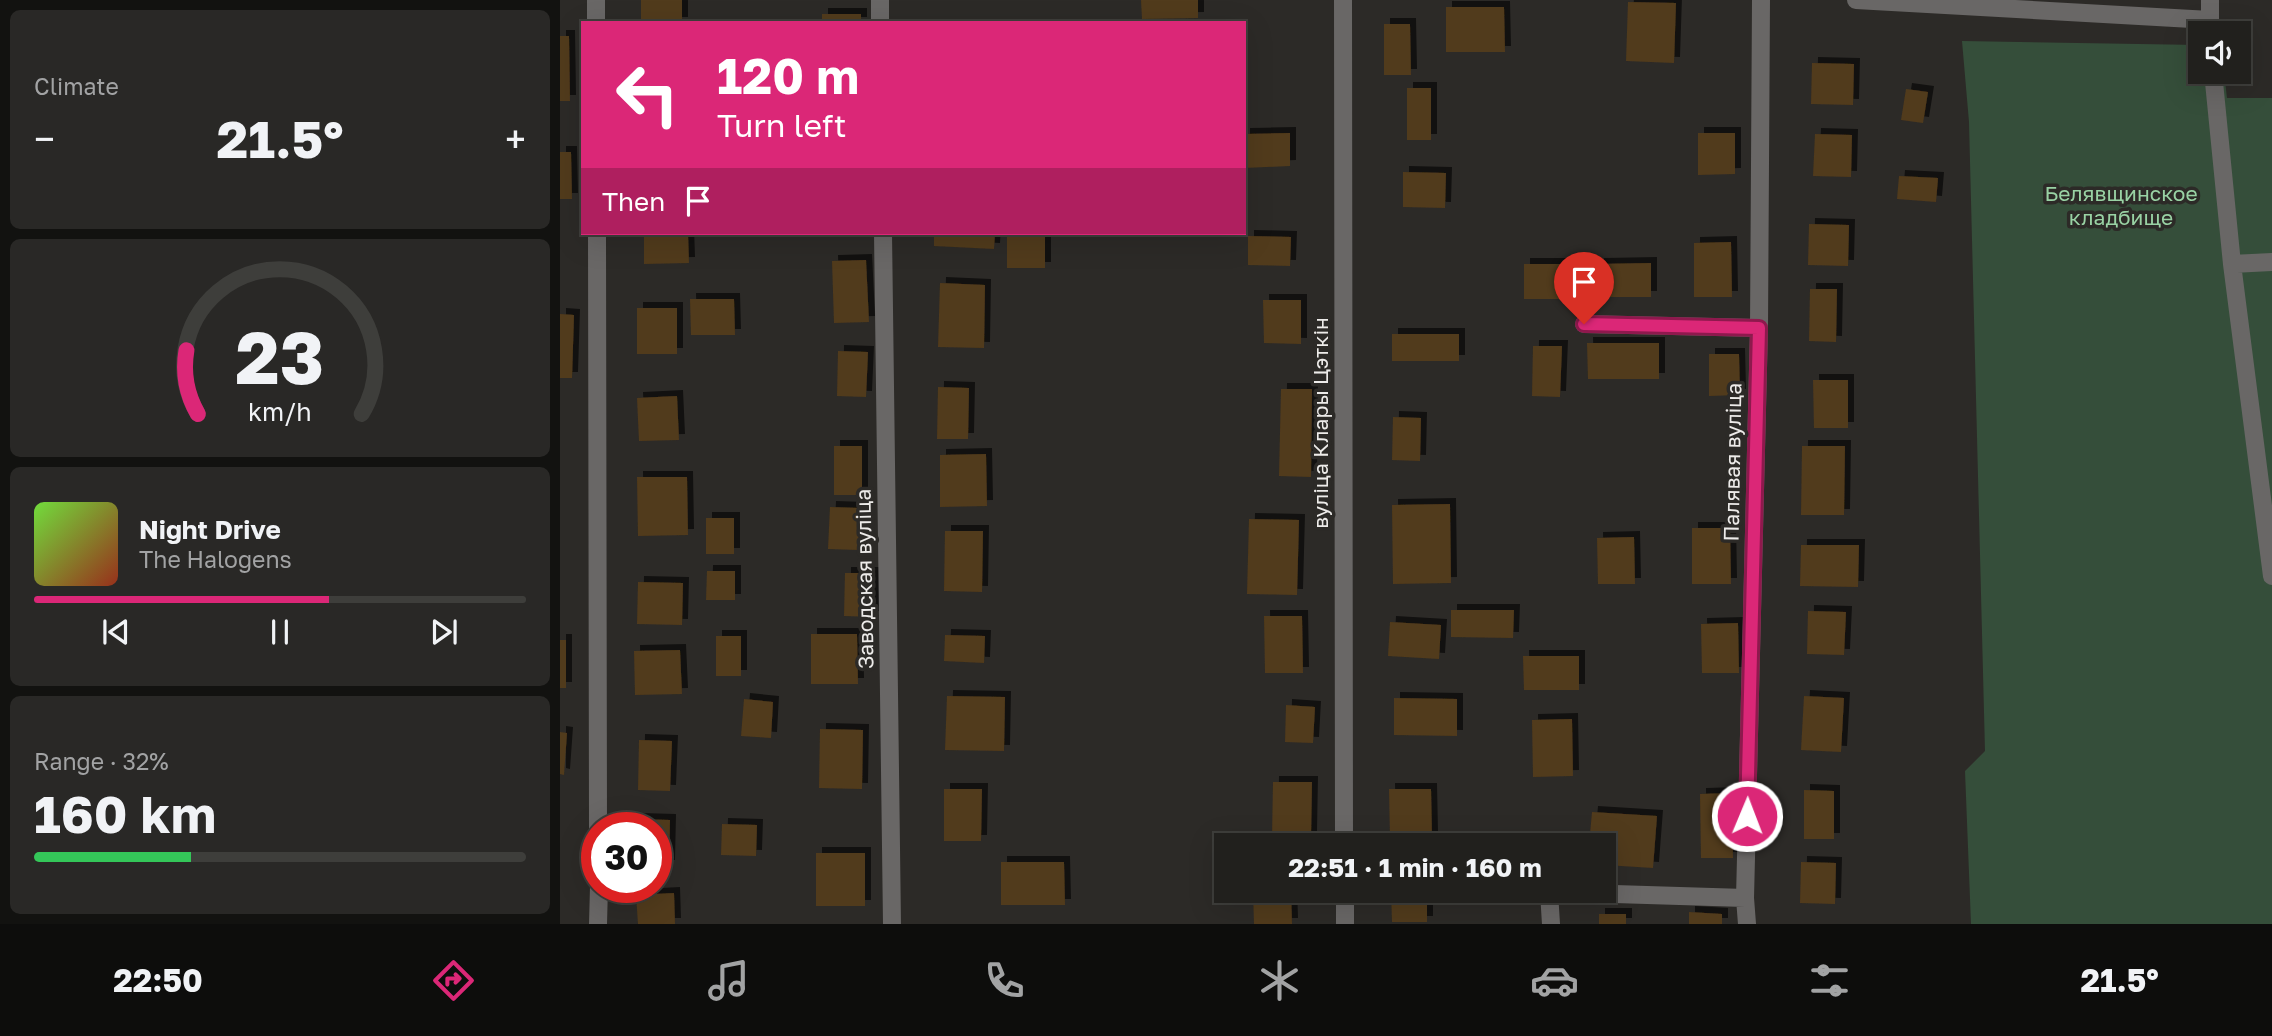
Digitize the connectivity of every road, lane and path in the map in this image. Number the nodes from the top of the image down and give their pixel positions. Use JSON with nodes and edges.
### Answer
{"nodes":[{"id":1,"x":596,"y":0,"type":"edge"},
{"id":2,"x":880,"y":0,"type":"edge"},
{"id":3,"x":1343,"y":0,"type":"edge"},
{"id":4,"x":1761,"y":0,"type":"edge"},
{"id":5,"x":1856,"y":0,"type":"edge"},
{"id":6,"x":2210,"y":0,"type":"edge"},
{"id":7,"x":596,"y":21,"type":"edge"},
{"id":8,"x":880,"y":21,"type":"edge"},
{"id":9,"x":2210,"y":21,"type":"edge"},
{"id":10,"x":2188,"y":25,"type":"edge"},
{"id":11,"x":2214,"y":84,"type":"edge"},
{"id":12,"x":597,"y":235,"type":"edge"},
{"id":13,"x":883,"y":235,"type":"edge"},
{"id":14,"x":2272,"y":262,"type":"edge"},
{"id":15,"x":2232,"y":264,"type":"junction"},
{"id":16,"x":1584,"y":324,"type":"dead end"},
{"id":17,"x":1759,"y":328,"type":"junction"},
{"id":18,"x":2272,"y":576,"type":"edge"},
{"id":19,"x":598,"y":812,"type":"edge"},
{"id":20,"x":1345,"y":833,"type":"edge"},
{"id":21,"x":1745,"y":898,"type":"junction"},
{"id":22,"x":598,"y":903,"type":"edge"},
{"id":23,"x":1345,"y":903,"type":"edge"},
{"id":24,"x":598,"y":924,"type":"edge"},
{"id":25,"x":892,"y":924,"type":"edge"},
{"id":26,"x":1345,"y":924,"type":"edge"},
{"id":27,"x":1551,"y":924,"type":"edge"},
{"id":28,"x":1747,"y":924,"type":"edge"}],
"edges":[{"from":1,"to":7,"type":"street"},
{"from":2,"to":8,"type":"street"},
{"from":3,"to":20,"type":"street","name":"вуліца Клары Цэткін"},
{"from":4,"to":17,"type":"street","name":"Палявая вуліца"},
{"from":5,"to":10,"type":"street"},
{"from":6,"to":9,"type":"street"},
{"from":11,"to":15,"type":"street"},
{"from":12,"to":19,"type":"street"},
{"from":13,"to":25,"type":"street","name":"Заводская вуліца"},
{"from":14,"to":15,"type":"street"},
{"from":15,"to":18,"type":"street"},
{"from":16,"to":17,"type":"street"},
{"from":17,"to":21,"type":"street","name":"Палявая вуліца"},
{"from":21,"to":27,"type":"street"},
{"from":21,"to":28,"type":"street","name":"Палявая вуліца"},
{"from":22,"to":24,"type":"street"},
{"from":23,"to":26,"type":"street"}]}
